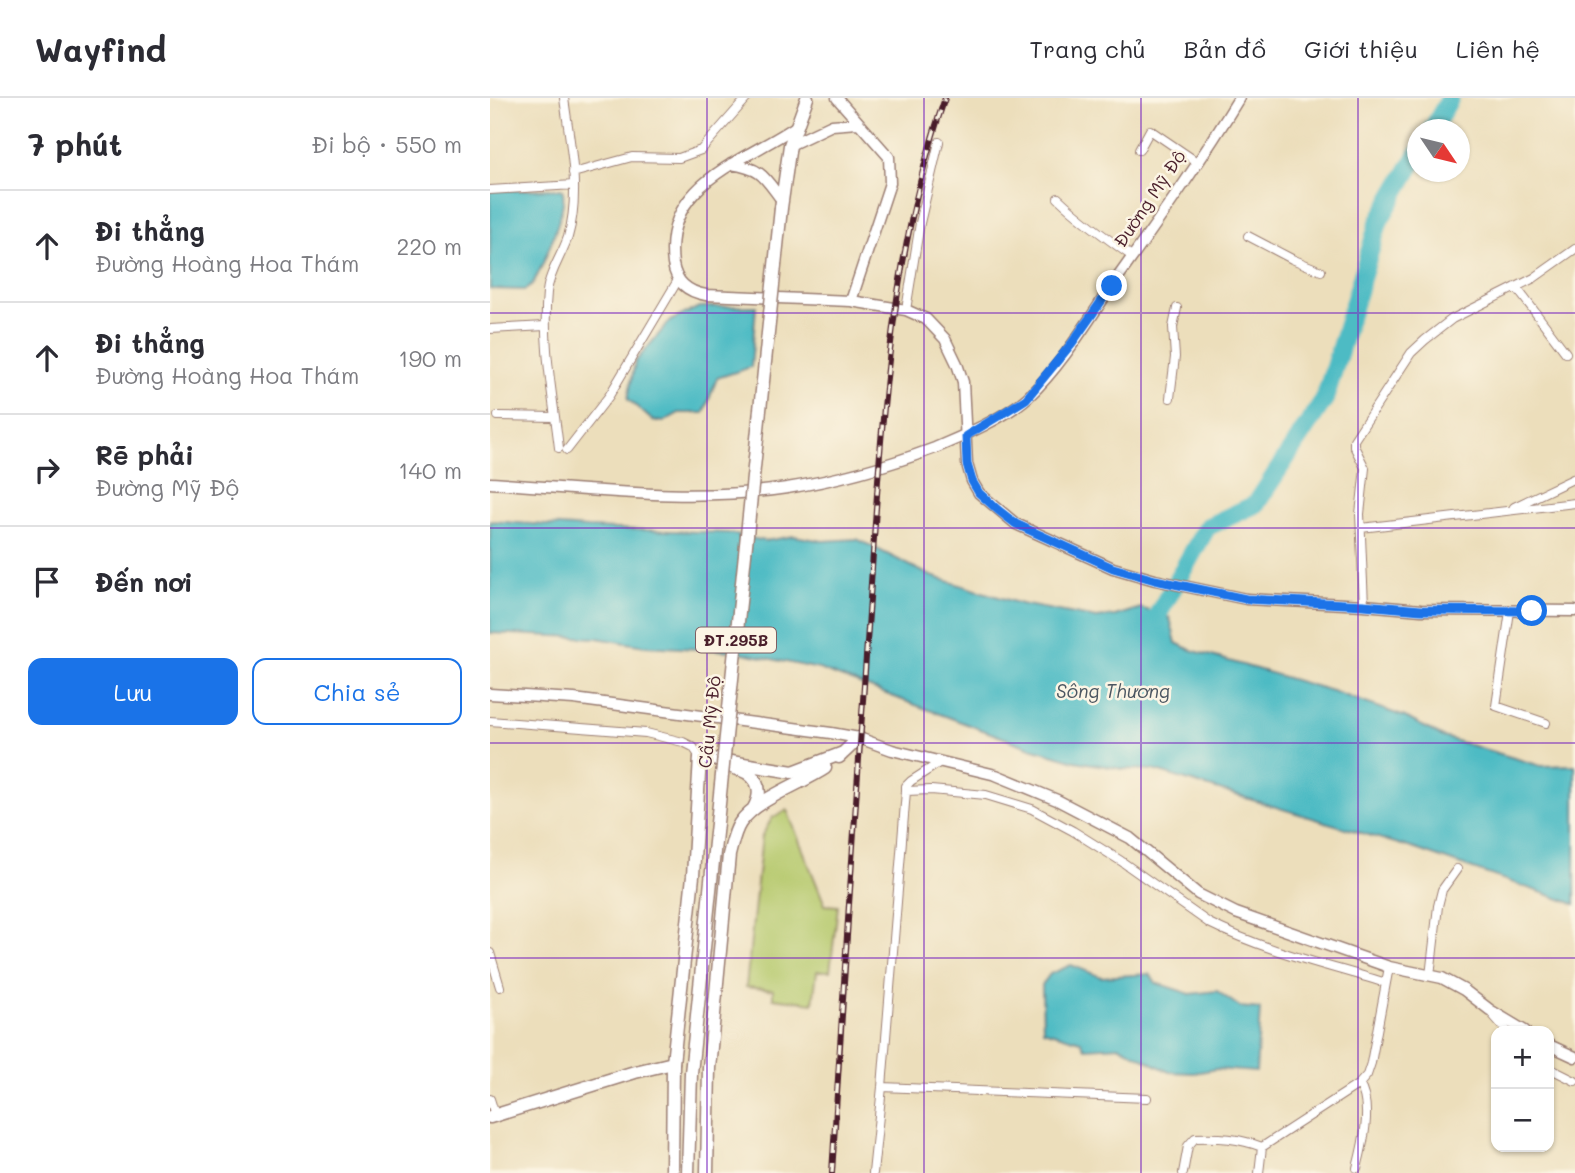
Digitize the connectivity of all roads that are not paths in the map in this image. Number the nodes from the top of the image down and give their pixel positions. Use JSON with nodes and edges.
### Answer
{"nodes":[{"id":1,"x":564,"y":98,"type":"edge"},
{"id":2,"x":747,"y":98,"type":"edge"},
{"id":3,"x":807,"y":98,"type":"edge"},
{"id":4,"x":837,"y":98,"type":"edge"},
{"id":5,"x":1238,"y":98,"type":"edge"},
{"id":6,"x":857,"y":122,"type":"junction"},
{"id":7,"x":798,"y":125,"type":"junction"},
{"id":8,"x":939,"y":142,"type":"dead end"},
{"id":9,"x":790,"y":145,"type":"junction"},
{"id":10,"x":1139,"y":150,"type":"dead end"},
{"id":11,"x":1197,"y":162,"type":"junction"},
{"id":12,"x":731,"y":164,"type":"junction"},
{"id":13,"x":573,"y":173,"type":"junction"},
{"id":14,"x":574,"y":186,"type":"junction"},
{"id":15,"x":490,"y":190,"type":"edge"},
{"id":16,"x":1058,"y":198,"type":"dead end"},
{"id":17,"x":781,"y":204,"type":"junction"},
{"id":18,"x":1248,"y":236,"type":"dead end"},
{"id":19,"x":1575,"y":249,"type":"edge"},
{"id":20,"x":1133,"y":257,"type":"junction"},
{"id":21,"x":1321,"y":271,"type":"dead end"},
{"id":22,"x":678,"y":280,"type":"junction"},
{"id":23,"x":1516,"y":286,"type":"junction"},
{"id":24,"x":851,"y":301,"type":"junction"},
{"id":25,"x":1177,"y":308,"type":"dead end"},
{"id":26,"x":906,"y":310,"type":"junction"},
{"id":27,"x":545,"y":326,"type":"junction"},
{"id":28,"x":490,"y":329,"type":"edge"},
{"id":29,"x":1566,"y":353,"type":"dead end"},
{"id":30,"x":1170,"y":398,"type":"dead end"},
{"id":31,"x":498,"y":416,"type":"dead end"},
{"id":32,"x":555,"y":417,"type":"junction"},
{"id":33,"x":966,"y":436,"type":"junction"},
{"id":34,"x":1575,"y":478,"type":"edge"},
{"id":35,"x":490,"y":483,"type":"edge"},
{"id":36,"x":1575,"y":503,"type":"edge"},
{"id":37,"x":1508,"y":510,"type":"junction"},
{"id":38,"x":1361,"y":528,"type":"junction"},
{"id":39,"x":1364,"y":605,"type":"junction"},
{"id":40,"x":1510,"y":611,"type":"junction"},
{"id":41,"x":1575,"y":611,"type":"edge"},
{"id":42,"x":490,"y":694,"type":"edge"},
{"id":43,"x":490,"y":721,"type":"edge"},
{"id":44,"x":1546,"y":723,"type":"dead end"},
{"id":45,"x":859,"y":738,"type":"junction"},
{"id":46,"x":844,"y":753,"type":"junction"},
{"id":47,"x":700,"y":760,"type":"junction"},
{"id":48,"x":942,"y":761,"type":"junction"},
{"id":49,"x":906,"y":791,"type":"junction"},
{"id":50,"x":752,"y":811,"type":"junction"},
{"id":51,"x":1457,"y":869,"type":"dead end"},
{"id":52,"x":490,"y":953,"type":"edge"},
{"id":53,"x":1389,"y":967,"type":"junction"},
{"id":54,"x":1430,"y":976,"type":"junction"},
{"id":55,"x":1386,"y":983,"type":"junction"},
{"id":56,"x":500,"y":987,"type":"dead end"},
{"id":57,"x":1489,"y":1010,"type":"junction"},
{"id":58,"x":1503,"y":1026,"type":"edge"},
{"id":59,"x":1516,"y":1026,"type":"edge"},
{"id":60,"x":1554,"y":1047,"type":"edge"},
{"id":61,"x":1575,"y":1057,"type":"edge"},
{"id":62,"x":673,"y":1063,"type":"junction"},
{"id":63,"x":1554,"y":1070,"type":"edge"},
{"id":64,"x":1575,"y":1081,"type":"edge"},
{"id":65,"x":1359,"y":1084,"type":"junction"},
{"id":66,"x":882,"y":1087,"type":"junction"},
{"id":67,"x":1147,"y":1098,"type":"dead end"},
{"id":68,"x":490,"y":1099,"type":"edge"},
{"id":69,"x":493,"y":1116,"type":"edge"},
{"id":70,"x":1262,"y":1147,"type":"junction"},
{"id":71,"x":1357,"y":1168,"type":"dead end"},
{"id":72,"x":672,"y":1173,"type":"edge"},
{"id":73,"x":688,"y":1173,"type":"edge"},
{"id":74,"x":707,"y":1173,"type":"edge"},
{"id":75,"x":873,"y":1173,"type":"edge"},
{"id":76,"x":1183,"y":1173,"type":"edge"},
{"id":77,"x":1259,"y":1173,"type":"edge"}],
"edges":[{"from":1,"to":13,"type":"street"},
{"from":2,"to":13,"type":"street"},
{"from":3,"to":7,"type":"main road","number":"ĐT.295B"},
{"from":4,"to":6,"type":"street"},
{"from":5,"to":11,"type":"street","name":"Đường Mỹ Độ"},
{"from":6,"to":9,"type":"street"},
{"from":6,"to":24,"type":"street"},
{"from":7,"to":9,"type":"main road","number":"ĐT.295B"},
{"from":7,"to":12,"type":"street"},
{"from":8,"to":26,"type":"street"},
{"from":9,"to":17,"type":"main road","number":"ĐT.295B"},
{"from":10,"to":11,"type":"street"},
{"from":11,"to":20,"type":"street","name":"Đường Mỹ Độ"},
{"from":12,"to":17,"type":"street"},
{"from":12,"to":22,"type":"street"},
{"from":13,"to":14,"type":"street"},
{"from":14,"to":15,"type":"street"},
{"from":14,"to":27,"type":"street"},
{"from":16,"to":20,"type":"street"},
{"from":17,"to":73,"type":"main road","name":"Cầu Mỹ Độ","number":"ĐT.295B","bridge":true},
{"from":18,"to":21,"type":"street"},
{"from":19,"to":23,"type":"street"},
{"from":20,"to":33,"type":"street","name":"Đường Mỹ Độ"},
{"from":22,"to":24,"type":"street"},
{"from":22,"to":32,"type":"street"},
{"from":23,"to":29,"type":"street"},
{"from":23,"to":38,"type":"street"},
{"from":24,"to":26,"type":"street"},
{"from":25,"to":30,"type":"street"},
{"from":26,"to":33,"type":"street"},
{"from":27,"to":28,"type":"street"},
{"from":27,"to":32,"type":"street"},
{"from":31,"to":32,"type":"street"},
{"from":33,"to":35,"type":"street","name":"Đường Mỹ Độ"},
{"from":33,"to":39,"type":"street"},
{"from":34,"to":37,"type":"street"},
{"from":36,"to":37,"type":"street"},
{"from":37,"to":38,"type":"street"},
{"from":38,"to":39,"type":"street"},
{"from":39,"to":40,"type":"street"},
{"from":40,"to":41,"type":"street"},
{"from":40,"to":44,"type":"street"},
{"from":42,"to":45,"type":"street"},
{"from":43,"to":47,"type":"street"},
{"from":45,"to":46,"type":"main road"},
{"from":45,"to":48,"type":"street"},
{"from":46,"to":47,"type":"main road"},
{"from":46,"to":50,"type":"main road"},
{"from":47,"to":50,"type":"main road"},
{"from":47,"to":62,"type":"main road"},
{"from":48,"to":49,"type":"street"},
{"from":48,"to":53,"type":"street"},
{"from":49,"to":55,"type":"street"},
{"from":49,"to":66,"type":"street"},
{"from":50,"to":74,"type":"main road"},
{"from":51,"to":54,"type":"street"},
{"from":52,"to":56,"type":"street"},
{"from":53,"to":54,"type":"street"},
{"from":53,"to":55,"type":"street"},
{"from":54,"to":57,"type":"street"},
{"from":55,"to":65,"type":"street"},
{"from":57,"to":58,"type":"street"},
{"from":57,"to":59,"type":"street"},
{"from":60,"to":61,"type":"street"},
{"from":62,"to":69,"type":"main road"},
{"from":62,"to":72,"type":"main road"},
{"from":63,"to":64,"type":"street"},
{"from":65,"to":70,"type":"street"},
{"from":65,"to":71,"type":"street"},
{"from":66,"to":67,"type":"street"},
{"from":66,"to":75,"type":"street"},
{"from":68,"to":69,"type":"street"},
{"from":70,"to":76,"type":"street"},
{"from":70,"to":77,"type":"street"}]}
